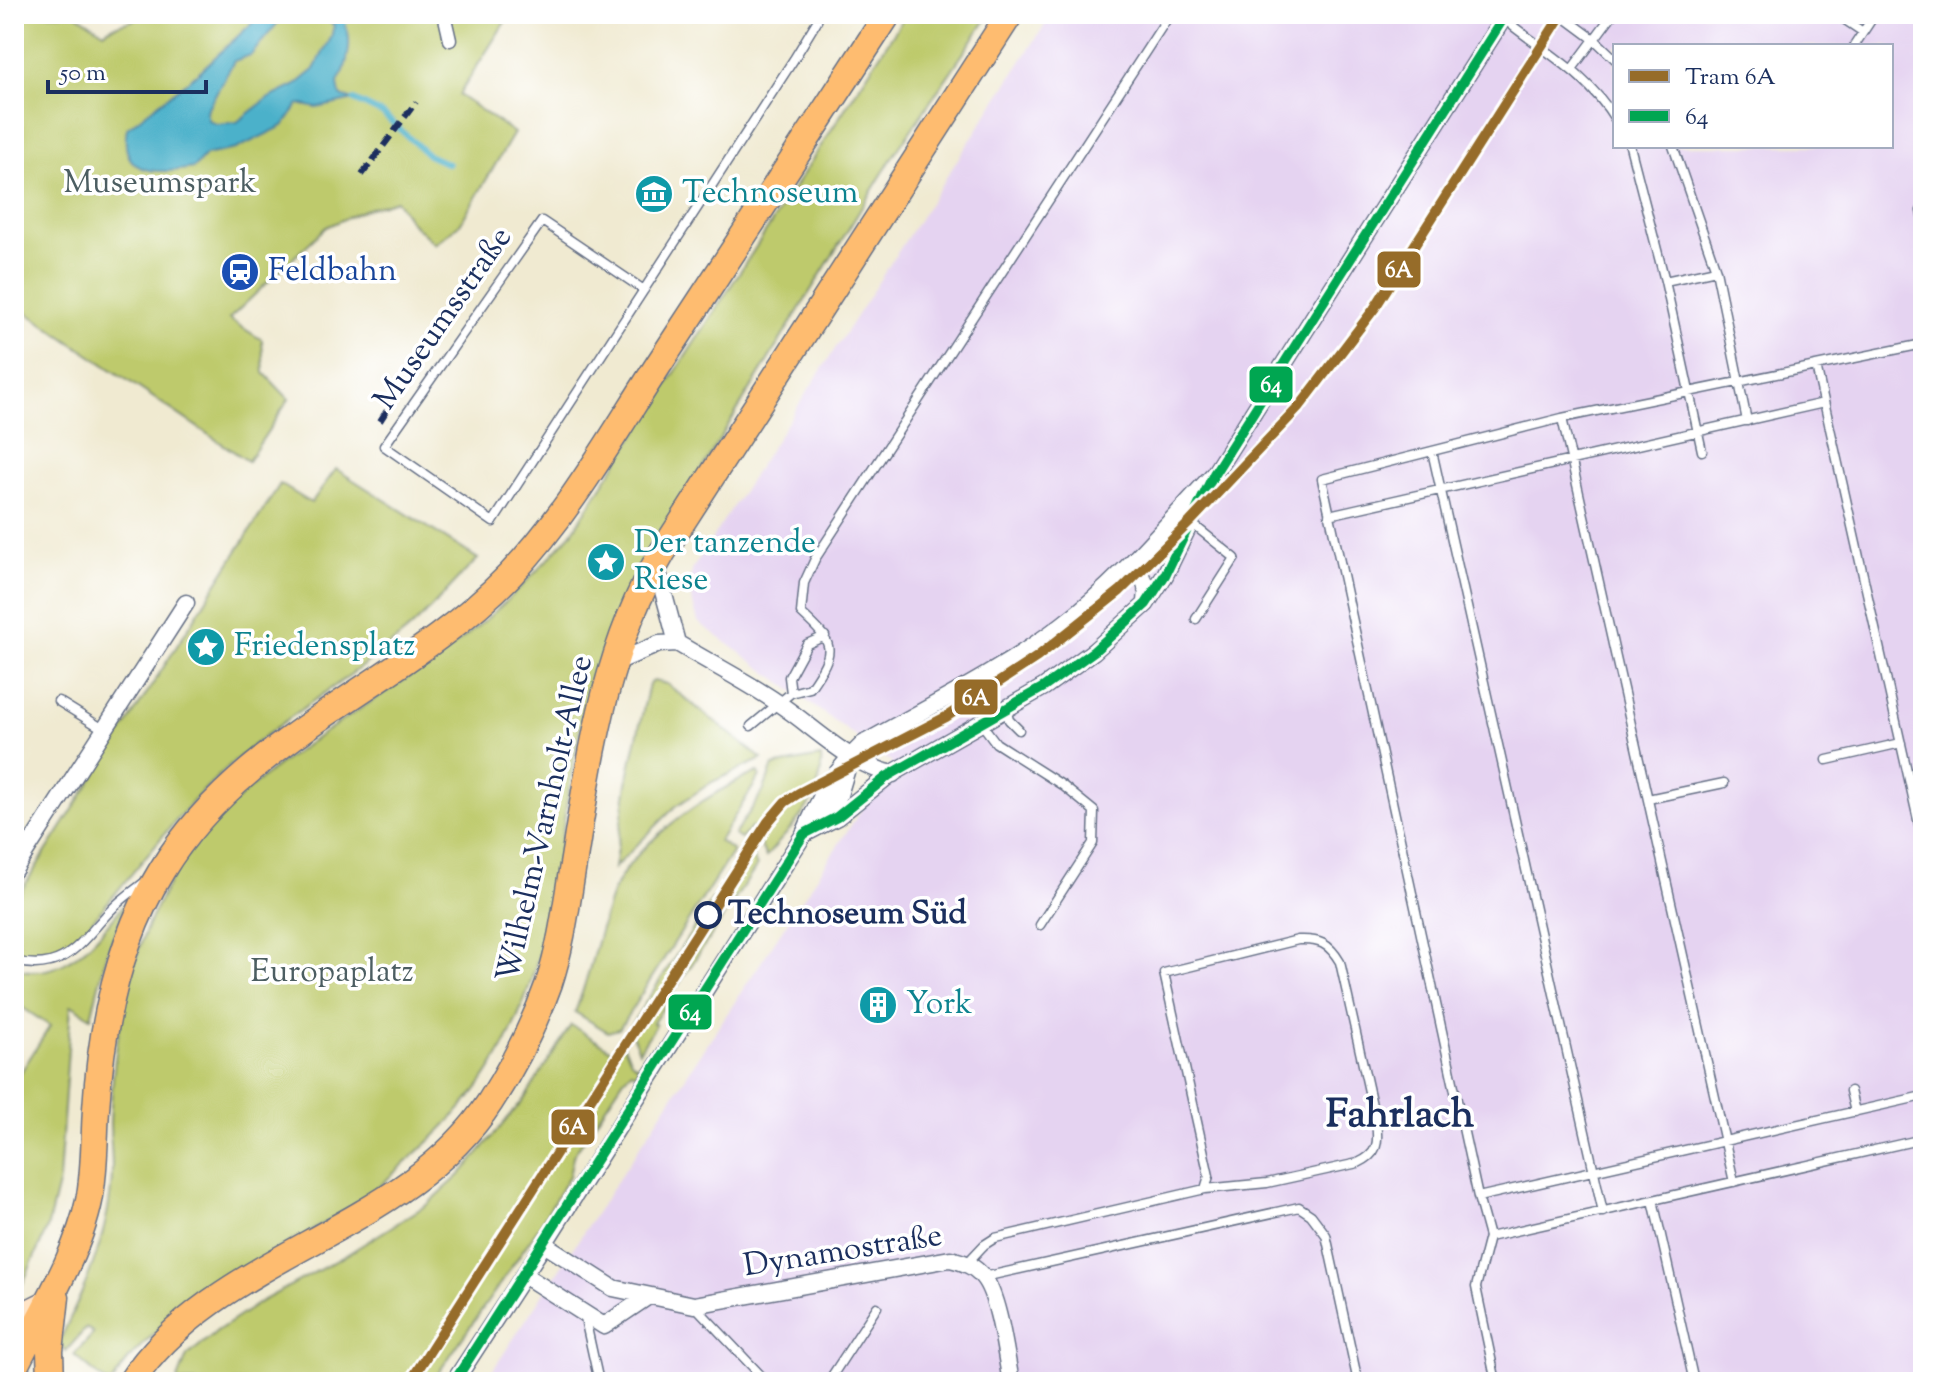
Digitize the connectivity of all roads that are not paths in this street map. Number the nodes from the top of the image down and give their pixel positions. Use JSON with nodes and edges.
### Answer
{"nodes":[{"id":1,"x":102,"y":14,"type":"edge"},
{"id":2,"x":119,"y":14,"type":"edge"},
{"id":3,"x":444,"y":14,"type":"edge"},
{"id":4,"x":818,"y":14,"type":"edge"},
{"id":5,"x":888,"y":14,"type":"edge"},
{"id":6,"x":1010,"y":14,"type":"edge"},
{"id":7,"x":1170,"y":14,"type":"edge"},
{"id":8,"x":1560,"y":14,"type":"edge"},
{"id":9,"x":1613,"y":14,"type":"edge"},
{"id":10,"x":1836,"y":14,"type":"edge"},
{"id":11,"x":1875,"y":14,"type":"edge"},
{"id":12,"x":1504,"y":16,"type":"edge"},
{"id":13,"x":1863,"y":32,"type":"junction"},
{"id":14,"x":450,"y":40,"type":"dead end"},
{"id":15,"x":1595,"y":40,"type":"junction"},
{"id":16,"x":1855,"y":44,"type":"edge"},
{"id":17,"x":1613,"y":57,"type":"edge"},
{"id":18,"x":1572,"y":69,"type":"junction"},
{"id":19,"x":1613,"y":116,"type":"edge"},
{"id":20,"x":1631,"y":148,"type":"edge"},
{"id":21,"x":1674,"y":148,"type":"edge"},
{"id":22,"x":1923,"y":210,"type":"edge"},
{"id":23,"x":1923,"y":221,"type":"edge"},
{"id":24,"x":1716,"y":270,"type":"junction"},
{"id":25,"x":1665,"y":281,"type":"junction"},
{"id":26,"x":644,"y":290,"type":"junction"},
{"id":27,"x":1923,"y":344,"type":"edge"},
{"id":28,"x":1816,"y":366,"type":"junction"},
{"id":29,"x":1739,"y":382,"type":"junction"},
{"id":30,"x":1688,"y":391,"type":"junction"},
{"id":31,"x":1824,"y":403,"type":"junction"},
{"id":32,"x":1562,"y":418,"type":"junction"},
{"id":33,"x":1747,"y":421,"type":"junction"},
{"id":34,"x":1698,"y":431,"type":"junction"},
{"id":35,"x":1432,"y":451,"type":"junction"},
{"id":36,"x":1702,"y":451,"type":"dead end"},
{"id":37,"x":1572,"y":460,"type":"junction"},
{"id":38,"x":1214,"y":474,"type":"junction"},
{"id":39,"x":1440,"y":490,"type":"junction"},
{"id":40,"x":1329,"y":515,"type":"junction"},
{"id":41,"x":1174,"y":516,"type":"junction"},
{"id":42,"x":1192,"y":523,"type":"junction"},
{"id":43,"x":656,"y":565,"type":"junction"},
{"id":44,"x":1126,"y":569,"type":"junction"},
{"id":45,"x":186,"y":603,"type":"dead end"},
{"id":46,"x":1146,"y":604,"type":"junction"},
{"id":47,"x":1196,"y":619,"type":"dead end"},
{"id":48,"x":825,"y":636,"type":"junction"},
{"id":49,"x":677,"y":643,"type":"junction"},
{"id":50,"x":614,"y":663,"type":"junction"},
{"id":51,"x":784,"y":697,"type":"junction"},
{"id":52,"x":58,"y":701,"type":"dead end"},
{"id":53,"x":1006,"y":708,"type":"junction"},
{"id":54,"x":980,"y":722,"type":"junction"},
{"id":55,"x":751,"y":726,"type":"dead end"},
{"id":56,"x":105,"y":730,"type":"junction"},
{"id":57,"x":1019,"y":730,"type":"dead end"},
{"id":58,"x":1901,"y":743,"type":"junction"},
{"id":59,"x":850,"y":757,"type":"junction"},
{"id":60,"x":1827,"y":760,"type":"dead end"},
{"id":61,"x":893,"y":774,"type":"junction"},
{"id":62,"x":1724,"y":783,"type":"dead end"},
{"id":63,"x":1648,"y":799,"type":"junction"},
{"id":64,"x":804,"y":834,"type":"junction"},
{"id":65,"x":1923,"y":842,"type":"edge"},
{"id":66,"x":14,"y":870,"type":"edge"},
{"id":67,"x":161,"y":870,"type":"junction"},
{"id":68,"x":1040,"y":925,"type":"dead end"},
{"id":69,"x":14,"y":961,"type":"edge"},
{"id":70,"x":1850,"y":1091,"type":"dead end"},
{"id":71,"x":1923,"y":1096,"type":"edge"},
{"id":72,"x":1855,"y":1112,"type":"junction"},
{"id":73,"x":1923,"y":1139,"type":"edge"},
{"id":74,"x":1725,"y":1141,"type":"junction"},
{"id":75,"x":1593,"y":1171,"type":"junction"},
{"id":76,"x":1734,"y":1182,"type":"junction"},
{"id":77,"x":1205,"y":1189,"type":"junction"},
{"id":78,"x":1478,"y":1197,"type":"junction"},
{"id":79,"x":1653,"y":1200,"type":"junction"},
{"id":80,"x":1603,"y":1212,"type":"junction"},
{"id":81,"x":1489,"y":1237,"type":"junction"},
{"id":82,"x":544,"y":1244,"type":"junction"},
{"id":83,"x":967,"y":1263,"type":"junction"},
{"id":84,"x":524,"y":1275,"type":"junction"},
{"id":85,"x":984,"y":1277,"type":"junction"},
{"id":86,"x":58,"y":1278,"type":"junction"},
{"id":87,"x":613,"y":1288,"type":"junction"},
{"id":88,"x":647,"y":1297,"type":"junction"},
{"id":89,"x":46,"y":1303,"type":"junction"},
{"id":90,"x":694,"y":1305,"type":"junction"},
{"id":91,"x":877,"y":1307,"type":"dead end"},
{"id":92,"x":584,"y":1313,"type":"junction"},
{"id":93,"x":618,"y":1316,"type":"junction"},
{"id":94,"x":14,"y":1319,"type":"edge"},
{"id":95,"x":14,"y":1370,"type":"edge"},
{"id":96,"x":137,"y":1378,"type":"edge"},
{"id":97,"x":18,"y":1382,"type":"edge"},
{"id":98,"x":31,"y":1382,"type":"edge"},
{"id":99,"x":51,"y":1382,"type":"edge"},
{"id":100,"x":454,"y":1382,"type":"edge"},
{"id":101,"x":599,"y":1382,"type":"edge"},
{"id":102,"x":767,"y":1382,"type":"edge"},
{"id":103,"x":828,"y":1382,"type":"edge"},
{"id":104,"x":1011,"y":1382,"type":"edge"},
{"id":105,"x":1358,"y":1382,"type":"edge"},
{"id":106,"x":1496,"y":1382,"type":"edge"},
{"id":107,"x":1694,"y":1382,"type":"edge"}],
"edges":[{"from":1,"to":2,"type":"lane"},
{"from":3,"to":14,"type":"street"},
{"from":4,"to":26,"type":"lane","name":"Museumsstraße"},
{"from":5,"to":67,"type":"main road"},
{"from":6,"to":43,"type":"main road","name":"Wilhelm-Varnholt-Allee"},
{"from":7,"to":48,"type":"lane"},
{"from":8,"to":15,"type":"lane"},
{"from":9,"to":15,"type":"lane"},
{"from":10,"to":13,"type":"lane"},
{"from":11,"to":13,"type":"lane"},
{"from":12,"to":18,"type":"lane"},
{"from":12,"to":38,"type":"street"},
{"from":13,"to":16,"type":"lane"},
{"from":15,"to":17,"type":"lane"},
{"from":15,"to":18,"type":"lane"},
{"from":18,"to":19,"type":"lane"},
{"from":20,"to":25,"type":"lane"},
{"from":21,"to":24,"type":"lane"},
{"from":22,"to":23,"type":"lane"},
{"from":24,"to":25,"type":"lane"},
{"from":24,"to":29,"type":"lane"},
{"from":25,"to":30,"type":"lane"},
{"from":26,"to":26,"type":"lane","name":"Museumsstraße"},
{"from":27,"to":28,"type":"lane"},
{"from":28,"to":29,"type":"lane"},
{"from":28,"to":31,"type":"lane"},
{"from":29,"to":30,"type":"lane"},
{"from":29,"to":33,"type":"lane"},
{"from":30,"to":32,"type":"lane"},
{"from":30,"to":34,"type":"lane"},
{"from":31,"to":33,"type":"lane"},
{"from":31,"to":58,"type":"lane"},
{"from":32,"to":35,"type":"lane"},
{"from":32,"to":37,"type":"lane"},
{"from":33,"to":34,"type":"lane"},
{"from":34,"to":36,"type":"lane"},
{"from":34,"to":37,"type":"lane"},
{"from":35,"to":39,"type":"lane"},
{"from":35,"to":40,"type":"lane"},
{"from":37,"to":39,"type":"lane"},
{"from":37,"to":63,"type":"lane"},
{"from":38,"to":41,"type":"street"},
{"from":38,"to":42,"type":"street"},
{"from":39,"to":40,"type":"lane"},
{"from":39,"to":75,"type":"lane"},
{"from":40,"to":78,"type":"lane"},
{"from":41,"to":42,"type":"lane"},
{"from":41,"to":44,"type":"street"},
{"from":42,"to":46,"type":"street"},
{"from":42,"to":47,"type":"lane"},
{"from":43,"to":49,"type":"street"},
{"from":43,"to":50,"type":"main road","name":"Wilhelm-Varnholt-Allee"},
{"from":44,"to":46,"type":"street"},
{"from":44,"to":59,"type":"street"},
{"from":45,"to":56,"type":"street"},
{"from":46,"to":53,"type":"street"},
{"from":48,"to":51,"type":"lane"},
{"from":48,"to":51,"type":"lane"},
{"from":49,"to":50,"type":"street"},
{"from":49,"to":51,"type":"street"},
{"from":50,"to":96,"type":"main road","name":"Wilhelm-Varnholt-Allee"},
{"from":51,"to":55,"type":"lane"},
{"from":51,"to":59,"type":"street"},
{"from":52,"to":56,"type":"lane"},
{"from":53,"to":54,"type":"street"},
{"from":53,"to":57,"type":"lane"},
{"from":54,"to":61,"type":"street"},
{"from":54,"to":68,"type":"lane"},
{"from":56,"to":66,"type":"street"},
{"from":58,"to":60,"type":"lane"},
{"from":58,"to":65,"type":"lane"},
{"from":59,"to":61,"type":"street"},
{"from":59,"to":64,"type":"street"},
{"from":61,"to":64,"type":"street"},
{"from":62,"to":63,"type":"lane"},
{"from":63,"to":74,"type":"lane"},
{"from":64,"to":82,"type":"street"},
{"from":67,"to":69,"type":"lane"},
{"from":67,"to":86,"type":"main road"},
{"from":70,"to":72,"type":"lane"},
{"from":71,"to":72,"type":"lane"},
{"from":72,"to":74,"type":"lane"},
{"from":73,"to":76,"type":"lane"},
{"from":74,"to":75,"type":"lane"},
{"from":74,"to":76,"type":"lane"},
{"from":75,"to":78,"type":"lane"},
{"from":75,"to":80,"type":"lane"},
{"from":76,"to":79,"type":"lane"},
{"from":77,"to":77,"type":"lane"},
{"from":77,"to":83,"type":"lane"},
{"from":78,"to":81,"type":"lane"},
{"from":79,"to":80,"type":"lane"},
{"from":79,"to":107,"type":"lane"},
{"from":80,"to":81,"type":"lane"},
{"from":81,"to":106,"type":"lane"},
{"from":82,"to":84,"type":"street"},
{"from":82,"to":87,"type":"street","name":"Dynamostraße"},
{"from":83,"to":85,"type":"street","name":"Dynamostraße"},
{"from":83,"to":90,"type":"street","name":"Dynamostraße"},
{"from":84,"to":92,"type":"street"},
{"from":84,"to":100,"type":"street"},
{"from":85,"to":104,"type":"street","name":"Dynamostraße"},
{"from":85,"to":105,"type":"lane"},
{"from":86,"to":89,"type":"main road"},
{"from":86,"to":99,"type":"main road"},
{"from":87,"to":88,"type":"street","name":"Dynamostraße"},
{"from":87,"to":93,"type":"street"},
{"from":88,"to":90,"type":"street","name":"Dynamostraße"},
{"from":88,"to":93,"type":"street"},
{"from":89,"to":94,"type":"main road"},
{"from":89,"to":95,"type":"main road"},
{"from":90,"to":102,"type":"lane"},
{"from":91,"to":103,"type":"lane"},
{"from":92,"to":93,"type":"street"},
{"from":92,"to":101,"type":"lane"},
{"from":95,"to":97,"type":"main road"},
{"from":95,"to":98,"type":"main road"}]}
